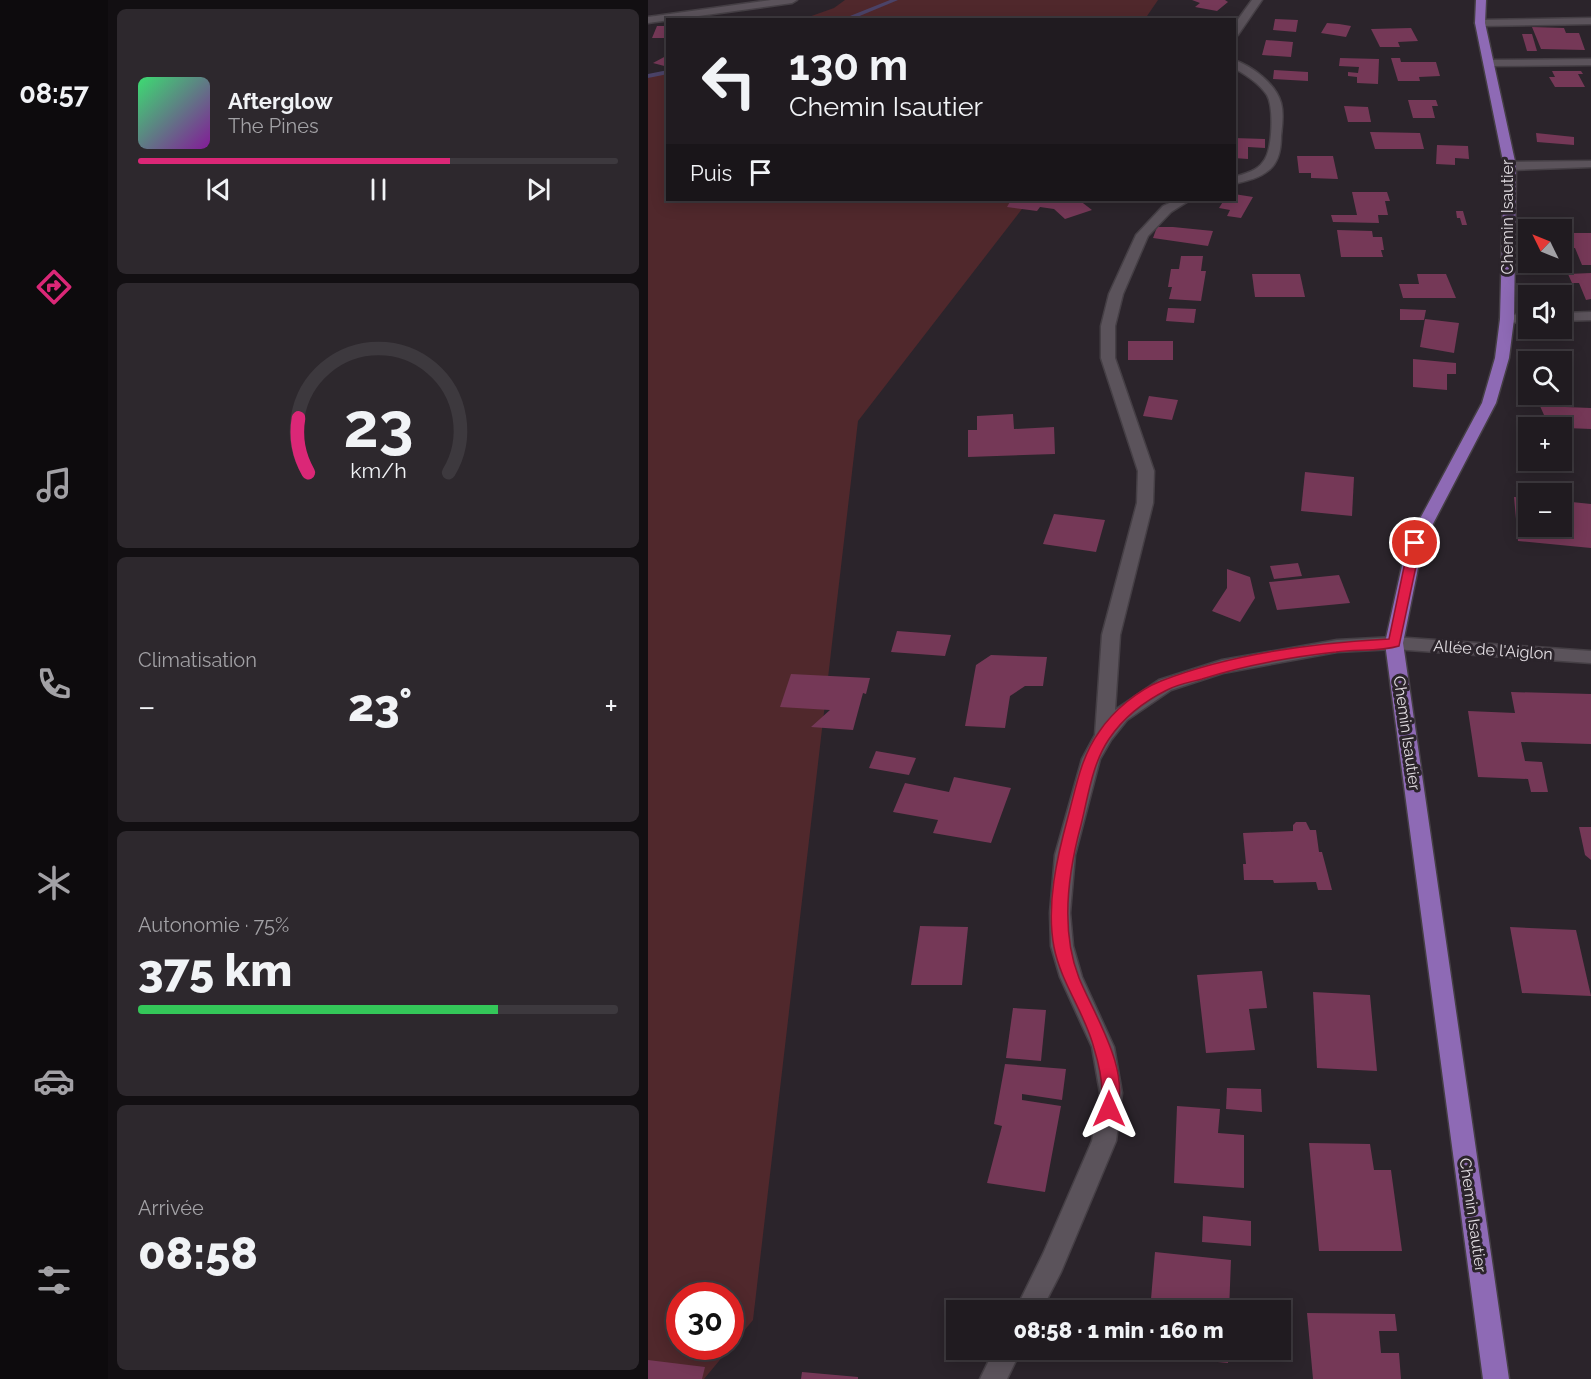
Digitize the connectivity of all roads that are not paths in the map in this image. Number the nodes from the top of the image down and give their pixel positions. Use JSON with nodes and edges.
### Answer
{"nodes":[{"id":1,"x":792,"y":0,"type":"edge"},
{"id":2,"x":1257,"y":0,"type":"edge"},
{"id":3,"x":1481,"y":0,"type":"edge"},
{"id":4,"x":648,"y":20,"type":"edge"},
{"id":5,"x":1591,"y":21,"type":"edge"},
{"id":6,"x":1480,"y":23,"type":"junction"},
{"id":7,"x":1236,"y":30,"type":"edge"},
{"id":8,"x":1591,"y":62,"type":"edge"},
{"id":9,"x":1489,"y":63,"type":"junction"},
{"id":10,"x":1236,"y":64,"type":"edge"},
{"id":11,"x":1591,"y":164,"type":"edge"},
{"id":12,"x":1510,"y":166,"type":"junction"},
{"id":13,"x":1236,"y":179,"type":"edge"},
{"id":14,"x":1182,"y":201,"type":"edge"},
{"id":15,"x":1591,"y":316,"type":"edge"},
{"id":16,"x":1572,"y":317,"type":"edge"},
{"id":17,"x":1518,"y":318,"type":"edge"},
{"id":18,"x":1507,"y":319,"type":"junction"},
{"id":19,"x":1394,"y":643,"type":"junction"},
{"id":20,"x":1591,"y":657,"type":"edge"},
{"id":21,"x":1104,"y":735,"type":"junction"},
{"id":22,"x":1034,"y":1300,"type":"edge"},
{"id":23,"x":1003,"y":1360,"type":"edge"},
{"id":24,"x":993,"y":1379,"type":"edge"},
{"id":25,"x":1496,"y":1379,"type":"edge"}],
"edges":[{"from":1,"to":4,"type":"street"},
{"from":2,"to":7,"type":"street"},
{"from":3,"to":6,"type":"main road","name":"Chemin Isautier"},
{"from":5,"to":6,"type":"street"},
{"from":6,"to":9,"type":"main road","name":"Chemin Isautier"},
{"from":8,"to":9,"type":"street"},
{"from":9,"to":12,"type":"main road","name":"Chemin Isautier"},
{"from":10,"to":13,"type":"street"},
{"from":11,"to":12,"type":"street"},
{"from":12,"to":18,"type":"main road","name":"Chemin Isautier"},
{"from":14,"to":21,"type":"street"},
{"from":15,"to":16,"type":"street"},
{"from":17,"to":18,"type":"street"},
{"from":18,"to":19,"type":"main road","name":"Chemin Isautier"},
{"from":19,"to":20,"type":"street","name":"Allée de l'Aiglon"},
{"from":19,"to":21,"type":"street","name":"Allée de l'Aiglon"},
{"from":19,"to":25,"type":"main road","name":"Chemin Isautier"},
{"from":21,"to":22,"type":"street"},
{"from":23,"to":24,"type":"street"}]}
